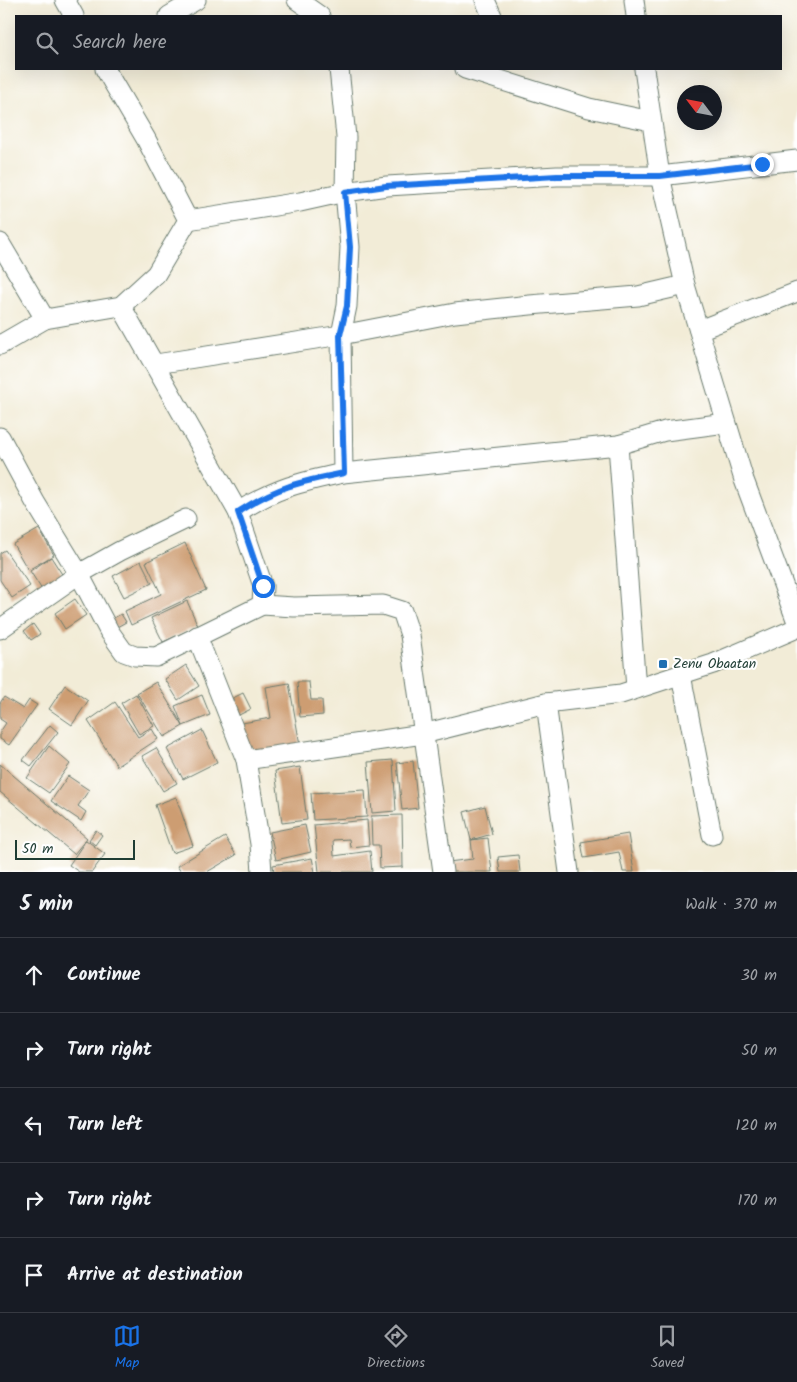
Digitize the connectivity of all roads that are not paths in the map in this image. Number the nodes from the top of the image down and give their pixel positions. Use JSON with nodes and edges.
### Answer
{"nodes":[{"id":1,"x":65,"y":0,"type":"edge"},
{"id":2,"x":196,"y":0,"type":"edge"},
{"id":3,"x":297,"y":0,"type":"edge"},
{"id":4,"x":319,"y":0,"type":"edge"},
{"id":5,"x":485,"y":0,"type":"edge"},
{"id":6,"x":634,"y":0,"type":"edge"},
{"id":7,"x":73,"y":15,"type":"edge"},
{"id":8,"x":171,"y":15,"type":"edge"},
{"id":9,"x":319,"y":15,"type":"edge"},
{"id":10,"x":326,"y":15,"type":"edge"},
{"id":11,"x":492,"y":15,"type":"edge"},
{"id":12,"x":636,"y":15,"type":"edge"},
{"id":13,"x":106,"y":70,"type":"edge"},
{"id":14,"x":339,"y":70,"type":"edge"},
{"id":15,"x":468,"y":70,"type":"edge"},
{"id":16,"x":517,"y":70,"type":"edge"},
{"id":17,"x":644,"y":70,"type":"edge"},
{"id":18,"x":526,"y":88,"type":"junction"},
{"id":19,"x":651,"y":121,"type":"junction"},
{"id":20,"x":797,"y":160,"type":"edge"},
{"id":21,"x":660,"y":176,"type":"junction"},
{"id":22,"x":345,"y":192,"type":"junction"},
{"id":23,"x":188,"y":220,"type":"junction"},
{"id":24,"x":0,"y":243,"type":"edge"},
{"id":25,"x":685,"y":285,"type":"junction"},
{"id":26,"x":797,"y":292,"type":"edge"},
{"id":27,"x":121,"y":306,"type":"junction"},
{"id":28,"x":45,"y":319,"type":"junction"},
{"id":29,"x":699,"y":330,"type":"junction"},
{"id":30,"x":340,"y":335,"type":"junction"},
{"id":31,"x":0,"y":344,"type":"edge"},
{"id":32,"x":156,"y":364,"type":"junction"},
{"id":33,"x":726,"y":423,"type":"junction"},
{"id":34,"x":0,"y":437,"type":"edge"},
{"id":35,"x":618,"y":445,"type":"junction"},
{"id":36,"x":344,"y":473,"type":"junction"},
{"id":37,"x":238,"y":512,"type":"junction"},
{"id":38,"x":186,"y":520,"type":"dead end"},
{"id":39,"x":79,"y":574,"type":"junction"},
{"id":40,"x":262,"y":605,"type":"junction"},
{"id":41,"x":797,"y":622,"type":"edge"},
{"id":42,"x":0,"y":628,"type":"edge"},
{"id":43,"x":797,"y":628,"type":"edge"},
{"id":44,"x":197,"y":636,"type":"junction"},
{"id":45,"x":681,"y":675,"type":"junction"},
{"id":46,"x":636,"y":689,"type":"junction"},
{"id":47,"x":546,"y":703,"type":"junction"},
{"id":48,"x":423,"y":734,"type":"junction"},
{"id":49,"x":246,"y":760,"type":"junction"},
{"id":50,"x":712,"y":835,"type":"dead end"},
{"id":51,"x":262,"y":872,"type":"edge"},
{"id":52,"x":443,"y":872,"type":"edge"},
{"id":53,"x":569,"y":872,"type":"edge"}],
"edges":[{"from":1,"to":7,"type":"street"},
{"from":2,"to":8,"type":"street"},
{"from":3,"to":9,"type":"street"},
{"from":4,"to":10,"type":"street"},
{"from":5,"to":11,"type":"street"},
{"from":6,"to":12,"type":"street"},
{"from":13,"to":23,"type":"street"},
{"from":14,"to":22,"type":"street"},
{"from":15,"to":18,"type":"street"},
{"from":16,"to":18,"type":"street"},
{"from":17,"to":19,"type":"street"},
{"from":18,"to":19,"type":"street"},
{"from":19,"to":21,"type":"street"},
{"from":20,"to":21,"type":"street"},
{"from":21,"to":22,"type":"street"},
{"from":21,"to":25,"type":"street"},
{"from":22,"to":23,"type":"street"},
{"from":22,"to":30,"type":"street"},
{"from":23,"to":27,"type":"street"},
{"from":24,"to":28,"type":"street"},
{"from":25,"to":29,"type":"street"},
{"from":25,"to":30,"type":"street"},
{"from":26,"to":29,"type":"street"},
{"from":27,"to":28,"type":"street"},
{"from":27,"to":32,"type":"street"},
{"from":28,"to":31,"type":"street"},
{"from":29,"to":33,"type":"street"},
{"from":30,"to":32,"type":"street"},
{"from":30,"to":36,"type":"street"},
{"from":32,"to":37,"type":"street"},
{"from":33,"to":35,"type":"street"},
{"from":33,"to":41,"type":"street"},
{"from":34,"to":39,"type":"street"},
{"from":35,"to":36,"type":"street"},
{"from":35,"to":46,"type":"street"},
{"from":36,"to":37,"type":"street"},
{"from":37,"to":40,"type":"street"},
{"from":38,"to":39,"type":"street"},
{"from":39,"to":42,"type":"street"},
{"from":39,"to":44,"type":"street"},
{"from":40,"to":44,"type":"street"},
{"from":40,"to":48,"type":"street"},
{"from":43,"to":45,"type":"street"},
{"from":44,"to":49,"type":"street"},
{"from":45,"to":46,"type":"street"},
{"from":45,"to":50,"type":"street"},
{"from":46,"to":47,"type":"street"},
{"from":47,"to":48,"type":"street"},
{"from":47,"to":53,"type":"street"},
{"from":48,"to":49,"type":"street"},
{"from":48,"to":52,"type":"street"},
{"from":49,"to":51,"type":"street"}]}
